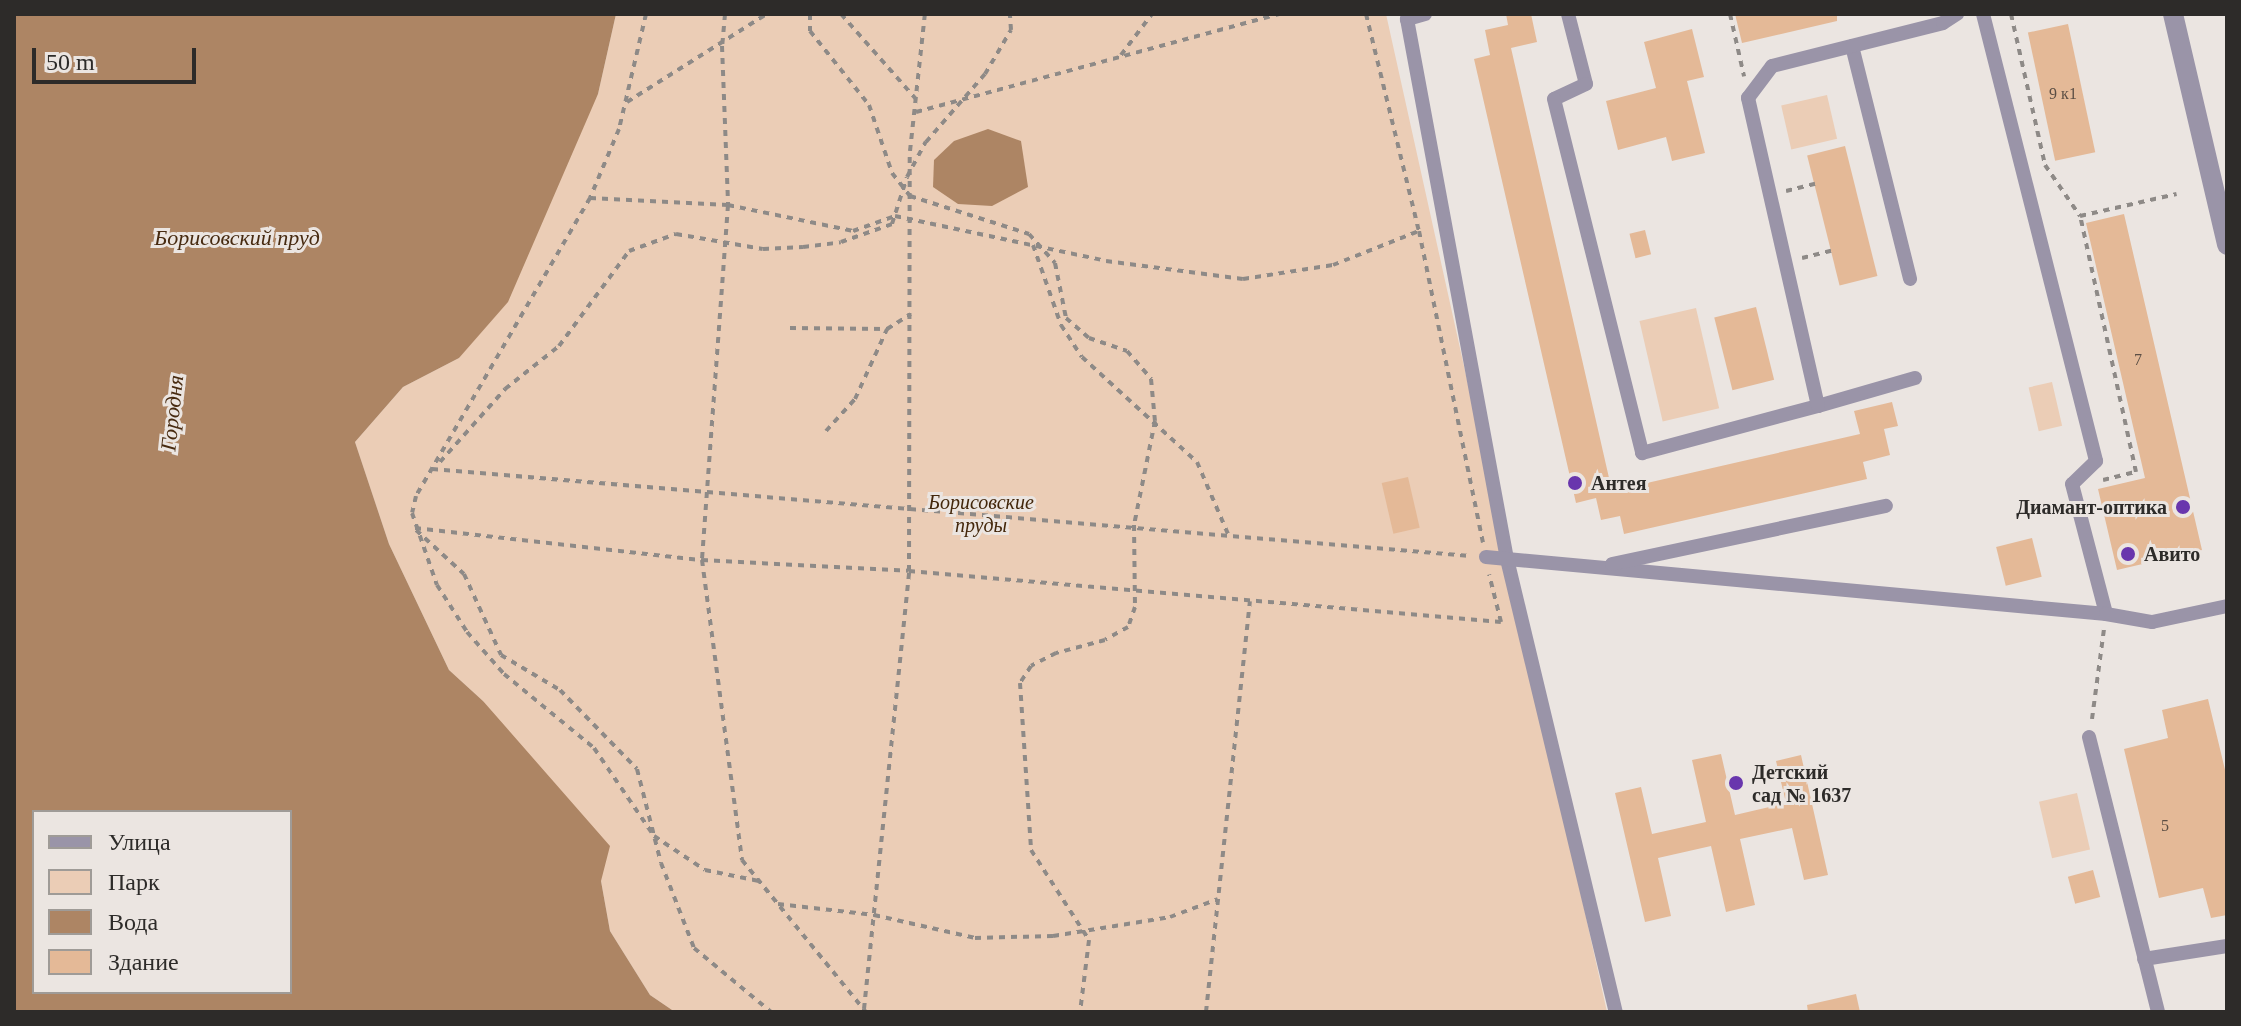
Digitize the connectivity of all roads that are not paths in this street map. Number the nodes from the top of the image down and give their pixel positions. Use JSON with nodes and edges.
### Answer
{"nodes":[{"id":1,"x":1425,"y":14,"type":"edge"},
{"id":2,"x":1568,"y":14,"type":"edge"},
{"id":3,"x":1957,"y":14,"type":"edge"},
{"id":4,"x":1983,"y":14,"type":"edge"},
{"id":5,"x":2173,"y":14,"type":"edge"},
{"id":6,"x":1852,"y":46,"type":"junction"},
{"id":7,"x":2227,"y":245,"type":"edge"},
{"id":8,"x":1910,"y":279,"type":"dead end"},
{"id":9,"x":1915,"y":378,"type":"dead end"},
{"id":10,"x":1818,"y":406,"type":"junction"},
{"id":11,"x":1886,"y":506,"type":"dead end"},
{"id":12,"x":1486,"y":557,"type":"road end"},
{"id":13,"x":1507,"y":559,"type":"junction"},
{"id":14,"x":1596,"y":567,"type":"junction"},
{"id":15,"x":2227,"y":606,"type":"edge"},
{"id":16,"x":2106,"y":614,"type":"junction"},
{"id":17,"x":2089,"y":737,"type":"road end"},
{"id":18,"x":2227,"y":946,"type":"edge"},
{"id":19,"x":2144,"y":959,"type":"junction"},
{"id":20,"x":1616,"y":1012,"type":"edge"},
{"id":21,"x":2158,"y":1012,"type":"edge"}],
"edges":[{"from":1,"to":13,"type":"lane"},
{"from":2,"to":10,"type":"lane"},
{"from":3,"to":6,"type":"lane"},
{"from":4,"to":16,"type":"lane"},
{"from":5,"to":7,"type":"street"},
{"from":6,"to":8,"type":"lane"},
{"from":6,"to":10,"type":"lane"},
{"from":9,"to":10,"type":"lane"},
{"from":11,"to":14,"type":"lane"},
{"from":12,"to":13,"type":"lane"},
{"from":13,"to":14,"type":"lane"},
{"from":13,"to":20,"type":"lane"},
{"from":14,"to":16,"type":"lane"},
{"from":15,"to":16,"type":"lane"},
{"from":17,"to":19,"type":"lane"},
{"from":18,"to":19,"type":"lane"},
{"from":19,"to":21,"type":"lane"}]}
